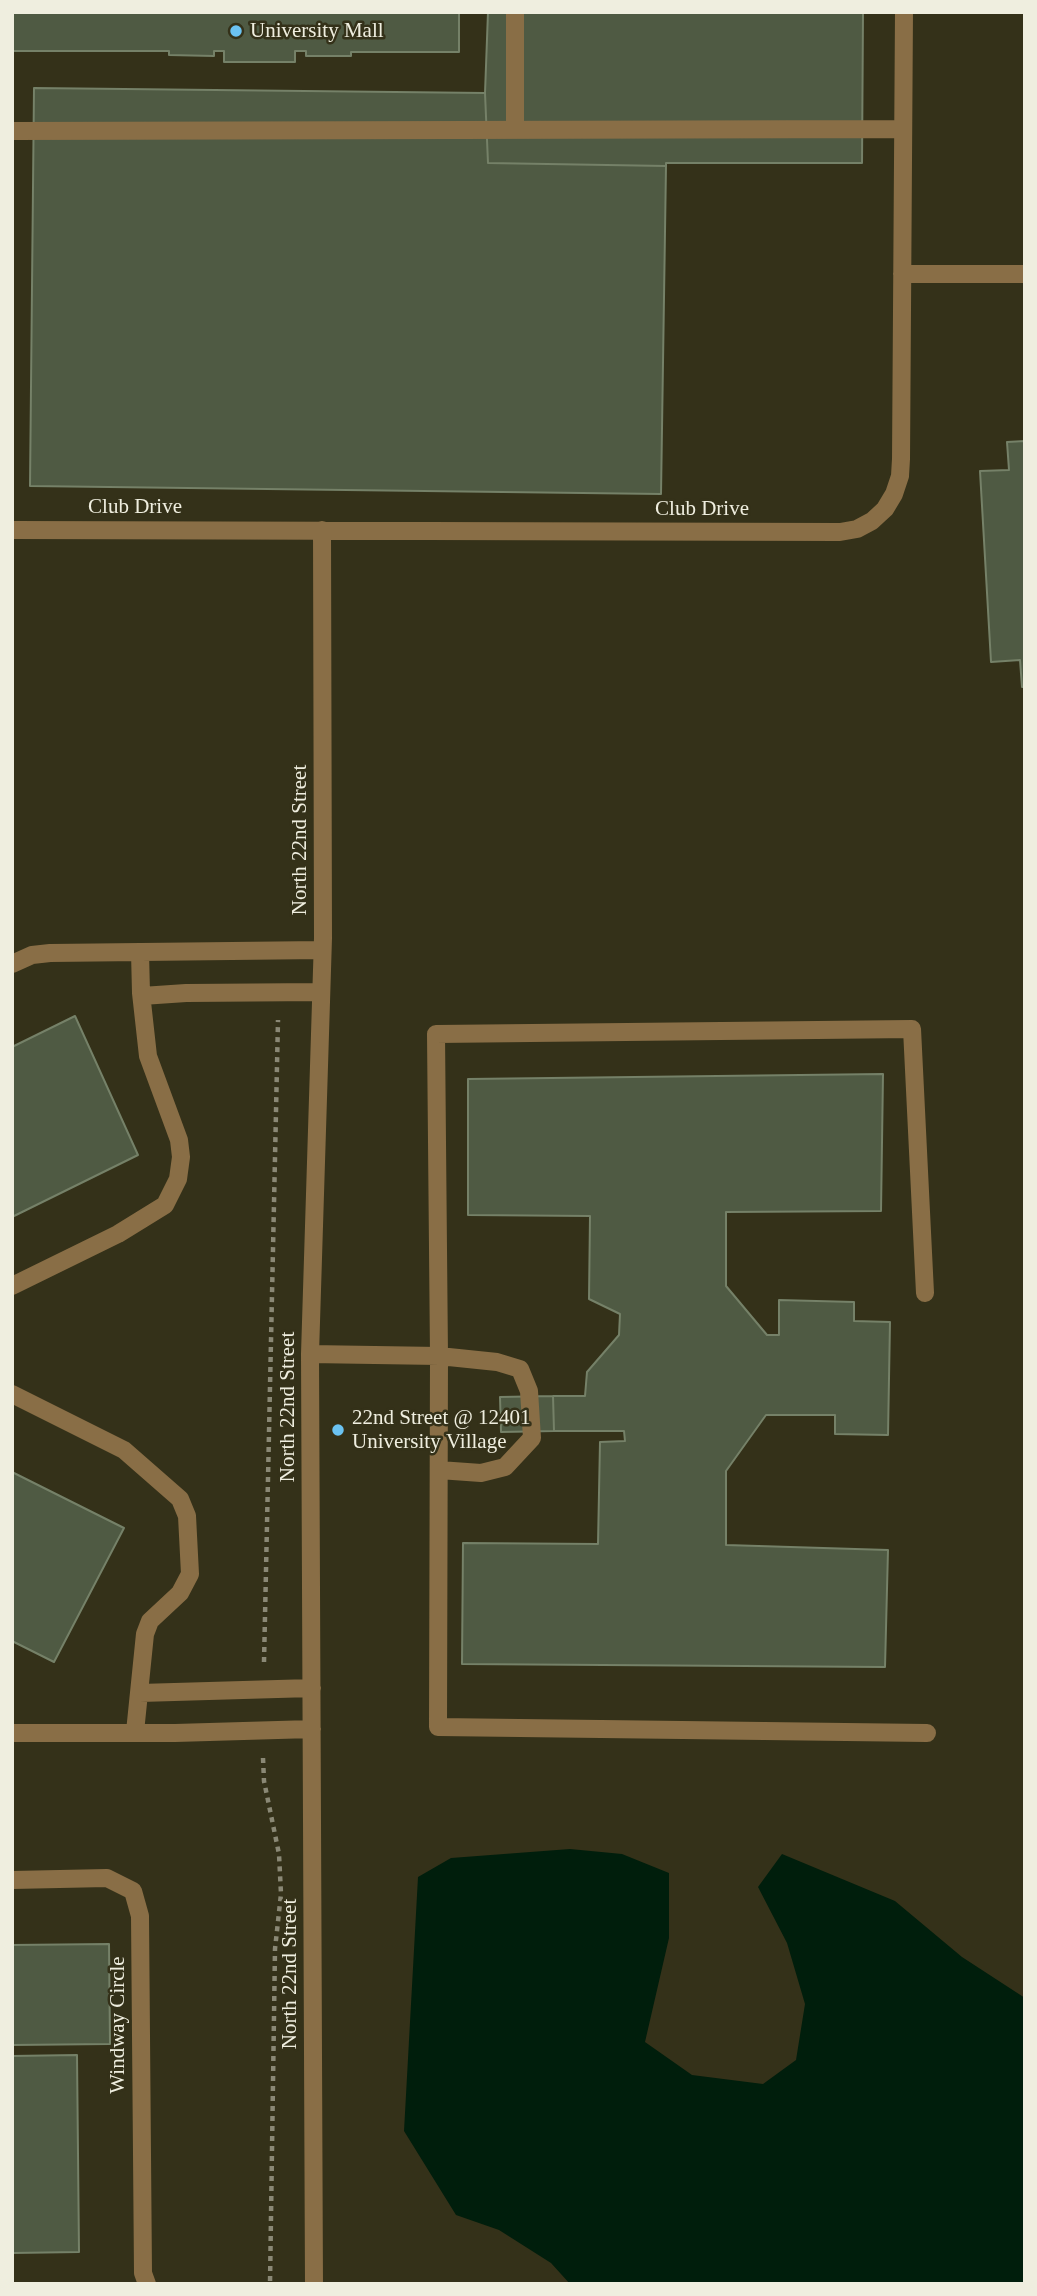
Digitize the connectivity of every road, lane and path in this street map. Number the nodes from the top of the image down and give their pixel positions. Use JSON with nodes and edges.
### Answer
{"nodes":[{"id":1,"x":515,"y":12,"type":"edge"},
{"id":2,"x":904,"y":12,"type":"edge"},
{"id":3,"x":34,"y":124,"type":"dead end"},
{"id":4,"x":903,"y":129,"type":"junction"},
{"id":5,"x":515,"y":130,"type":"dead end"},
{"id":6,"x":12,"y":131,"type":"edge"},
{"id":7,"x":902,"y":274,"type":"junction"},
{"id":8,"x":1025,"y":274,"type":"edge"},
{"id":9,"x":12,"y":530,"type":"edge"},
{"id":10,"x":322,"y":530,"type":"junction"},
{"id":11,"x":322,"y":950,"type":"junction"},
{"id":12,"x":140,"y":952,"type":"junction"},
{"id":13,"x":12,"y":964,"type":"edge"},
{"id":14,"x":279,"y":992,"type":"junction"},
{"id":15,"x":321,"y":992,"type":"junction"},
{"id":16,"x":142,"y":996,"type":"junction"},
{"id":17,"x":12,"y":1286,"type":"edge"},
{"id":18,"x":925,"y":1293,"type":"dead end"},
{"id":19,"x":310,"y":1354,"type":"junction"},
{"id":20,"x":439,"y":1356,"type":"junction"},
{"id":21,"x":12,"y":1394,"type":"edge"},
{"id":22,"x":439,"y":1470,"type":"junction"},
{"id":23,"x":312,"y":1688,"type":"junction"},
{"id":24,"x":262,"y":1690,"type":"junction"},
{"id":25,"x":140,"y":1693,"type":"junction"},
{"id":26,"x":312,"y":1729,"type":"junction"},
{"id":27,"x":12,"y":1732,"type":"edge"},
{"id":28,"x":135,"y":1732,"type":"junction"},
{"id":29,"x":260,"y":1732,"type":"junction"},
{"id":30,"x":927,"y":1733,"type":"dead end"},
{"id":31,"x":12,"y":1880,"type":"edge"},
{"id":32,"x":147,"y":2284,"type":"edge"},
{"id":33,"x":270,"y":2284,"type":"edge"},
{"id":34,"x":314,"y":2284,"type":"edge"}],
"edges":[{"from":1,"to":5,"type":"street"},
{"from":2,"to":4,"type":"street","name":"Club Drive"},
{"from":3,"to":6,"type":"street"},
{"from":4,"to":6,"type":"street"},
{"from":4,"to":7,"type":"street","name":"Club Drive"},
{"from":7,"to":8,"type":"street"},
{"from":7,"to":10,"type":"street","name":"Club Drive"},
{"from":9,"to":10,"type":"street","name":"Club Drive"},
{"from":10,"to":11,"type":"street","name":"North 22nd Street"},
{"from":11,"to":12,"type":"street"},
{"from":11,"to":15,"type":"street","name":"North 22nd Street"},
{"from":12,"to":13,"type":"street"},
{"from":12,"to":16,"type":"street"},
{"from":14,"to":15,"type":"street"},
{"from":14,"to":16,"type":"street"},
{"from":14,"to":24,"type":"path"},
{"from":15,"to":19,"type":"street","name":"North 22nd Street"},
{"from":16,"to":17,"type":"street"},
{"from":18,"to":20,"type":"street"},
{"from":19,"to":20,"type":"street"},
{"from":19,"to":23,"type":"street","name":"North 22nd Street"},
{"from":20,"to":22,"type":"street"},
{"from":20,"to":22,"type":"street"},
{"from":21,"to":25,"type":"street"},
{"from":22,"to":30,"type":"street"},
{"from":23,"to":24,"type":"street"},
{"from":23,"to":26,"type":"street","name":"North 22nd Street"},
{"from":24,"to":25,"type":"street"},
{"from":25,"to":28,"type":"street"},
{"from":26,"to":29,"type":"street"},
{"from":26,"to":34,"type":"street","name":"North 22nd Street"},
{"from":27,"to":28,"type":"street"},
{"from":28,"to":29,"type":"street"},
{"from":29,"to":33,"type":"path"},
{"from":31,"to":32,"type":"street","name":"Windway Circle"}]}
